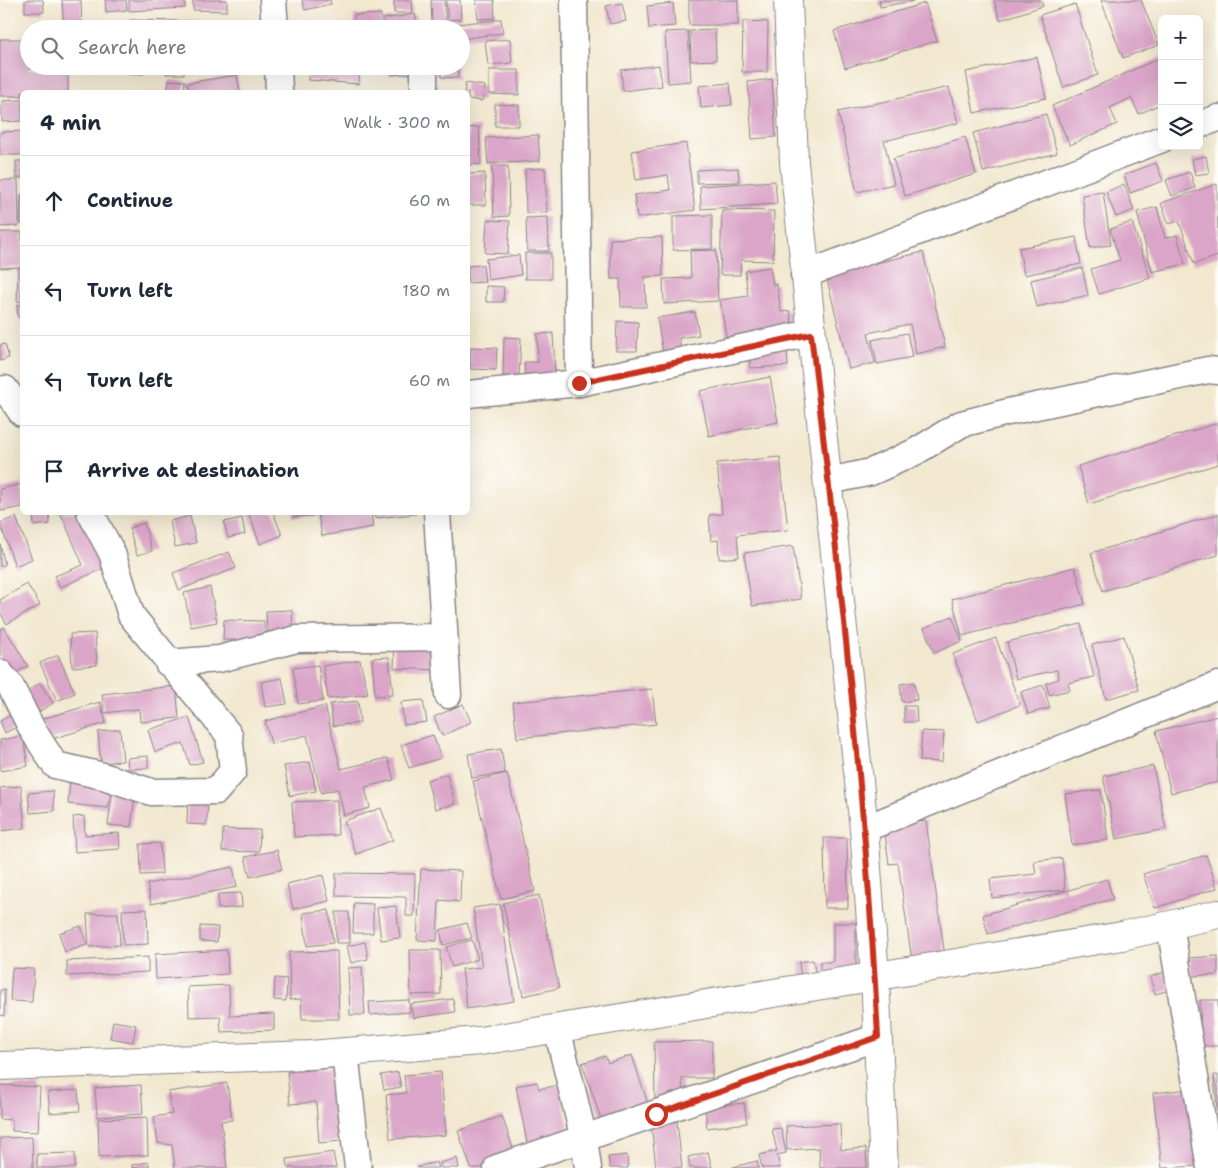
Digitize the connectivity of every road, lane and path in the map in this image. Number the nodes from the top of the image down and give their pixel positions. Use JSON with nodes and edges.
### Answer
{"nodes":[{"id":1,"x":273,"y":0,"type":"edge"},
{"id":2,"x":574,"y":0,"type":"edge"},
{"id":3,"x":788,"y":0,"type":"edge"},
{"id":4,"x":274,"y":20,"type":"edge"},
{"id":5,"x":278,"y":75,"type":"edge"},
{"id":6,"x":424,"y":75,"type":"edge"},
{"id":7,"x":279,"y":90,"type":"edge"},
{"id":8,"x":424,"y":90,"type":"edge"},
{"id":9,"x":1218,"y":118,"type":"edge"},
{"id":10,"x":1203,"y":124,"type":"edge"},
{"id":11,"x":1158,"y":141,"type":"edge"},
{"id":12,"x":804,"y":275,"type":"junction"},
{"id":13,"x":811,"y":334,"type":"junction"},
{"id":14,"x":1218,"y":371,"type":"edge"},
{"id":15,"x":579,"y":383,"type":"junction"},
{"id":16,"x":9,"y":387,"type":"edge"},
{"id":17,"x":470,"y":394,"type":"edge"},
{"id":18,"x":20,"y":408,"type":"edge"},
{"id":19,"x":828,"y":481,"type":"junction"},
{"id":20,"x":92,"y":515,"type":"edge"},
{"id":21,"x":437,"y":515,"type":"edge"},
{"id":22,"x":444,"y":637,"type":"junction"},
{"id":23,"x":168,"y":663,"type":"junction"},
{"id":24,"x":0,"y":673,"type":"edge"},
{"id":25,"x":1218,"y":685,"type":"edge"},
{"id":26,"x":448,"y":695,"type":"dead end"},
{"id":27,"x":864,"y":829,"type":"junction"},
{"id":28,"x":1218,"y":914,"type":"edge"},
{"id":29,"x":1170,"y":925,"type":"junction"},
{"id":30,"x":875,"y":976,"type":"junction"},
{"id":31,"x":557,"y":1028,"type":"junction"},
{"id":32,"x":878,"y":1037,"type":"junction"},
{"id":33,"x":345,"y":1052,"type":"junction"},
{"id":34,"x":0,"y":1066,"type":"edge"},
{"id":35,"x":584,"y":1139,"type":"junction"},
{"id":36,"x":358,"y":1168,"type":"edge"},
{"id":37,"x":497,"y":1168,"type":"edge"},
{"id":38,"x":588,"y":1168,"type":"edge"},
{"id":39,"x":884,"y":1168,"type":"edge"},
{"id":40,"x":1210,"y":1168,"type":"edge"}],
"edges":[{"from":1,"to":4,"type":"street"},
{"from":2,"to":15,"type":"street"},
{"from":3,"to":12,"type":"street"},
{"from":5,"to":7,"type":"street"},
{"from":6,"to":8,"type":"street"},
{"from":9,"to":10,"type":"street"},
{"from":11,"to":12,"type":"street"},
{"from":12,"to":13,"type":"street"},
{"from":13,"to":15,"type":"street"},
{"from":13,"to":19,"type":"street"},
{"from":14,"to":19,"type":"street"},
{"from":15,"to":17,"type":"street"},
{"from":16,"to":18,"type":"street"},
{"from":19,"to":27,"type":"street"},
{"from":20,"to":23,"type":"street"},
{"from":21,"to":22,"type":"street"},
{"from":22,"to":23,"type":"street"},
{"from":22,"to":26,"type":"street"},
{"from":23,"to":24,"type":"street"},
{"from":25,"to":27,"type":"street"},
{"from":27,"to":30,"type":"street"},
{"from":28,"to":29,"type":"street"},
{"from":29,"to":30,"type":"street"},
{"from":29,"to":40,"type":"street"},
{"from":30,"to":31,"type":"street"},
{"from":30,"to":32,"type":"street"},
{"from":31,"to":33,"type":"street"},
{"from":31,"to":35,"type":"street"},
{"from":32,"to":35,"type":"street"},
{"from":32,"to":39,"type":"street"},
{"from":33,"to":34,"type":"street"},
{"from":33,"to":36,"type":"street"},
{"from":35,"to":37,"type":"street"},
{"from":35,"to":38,"type":"street"}]}
